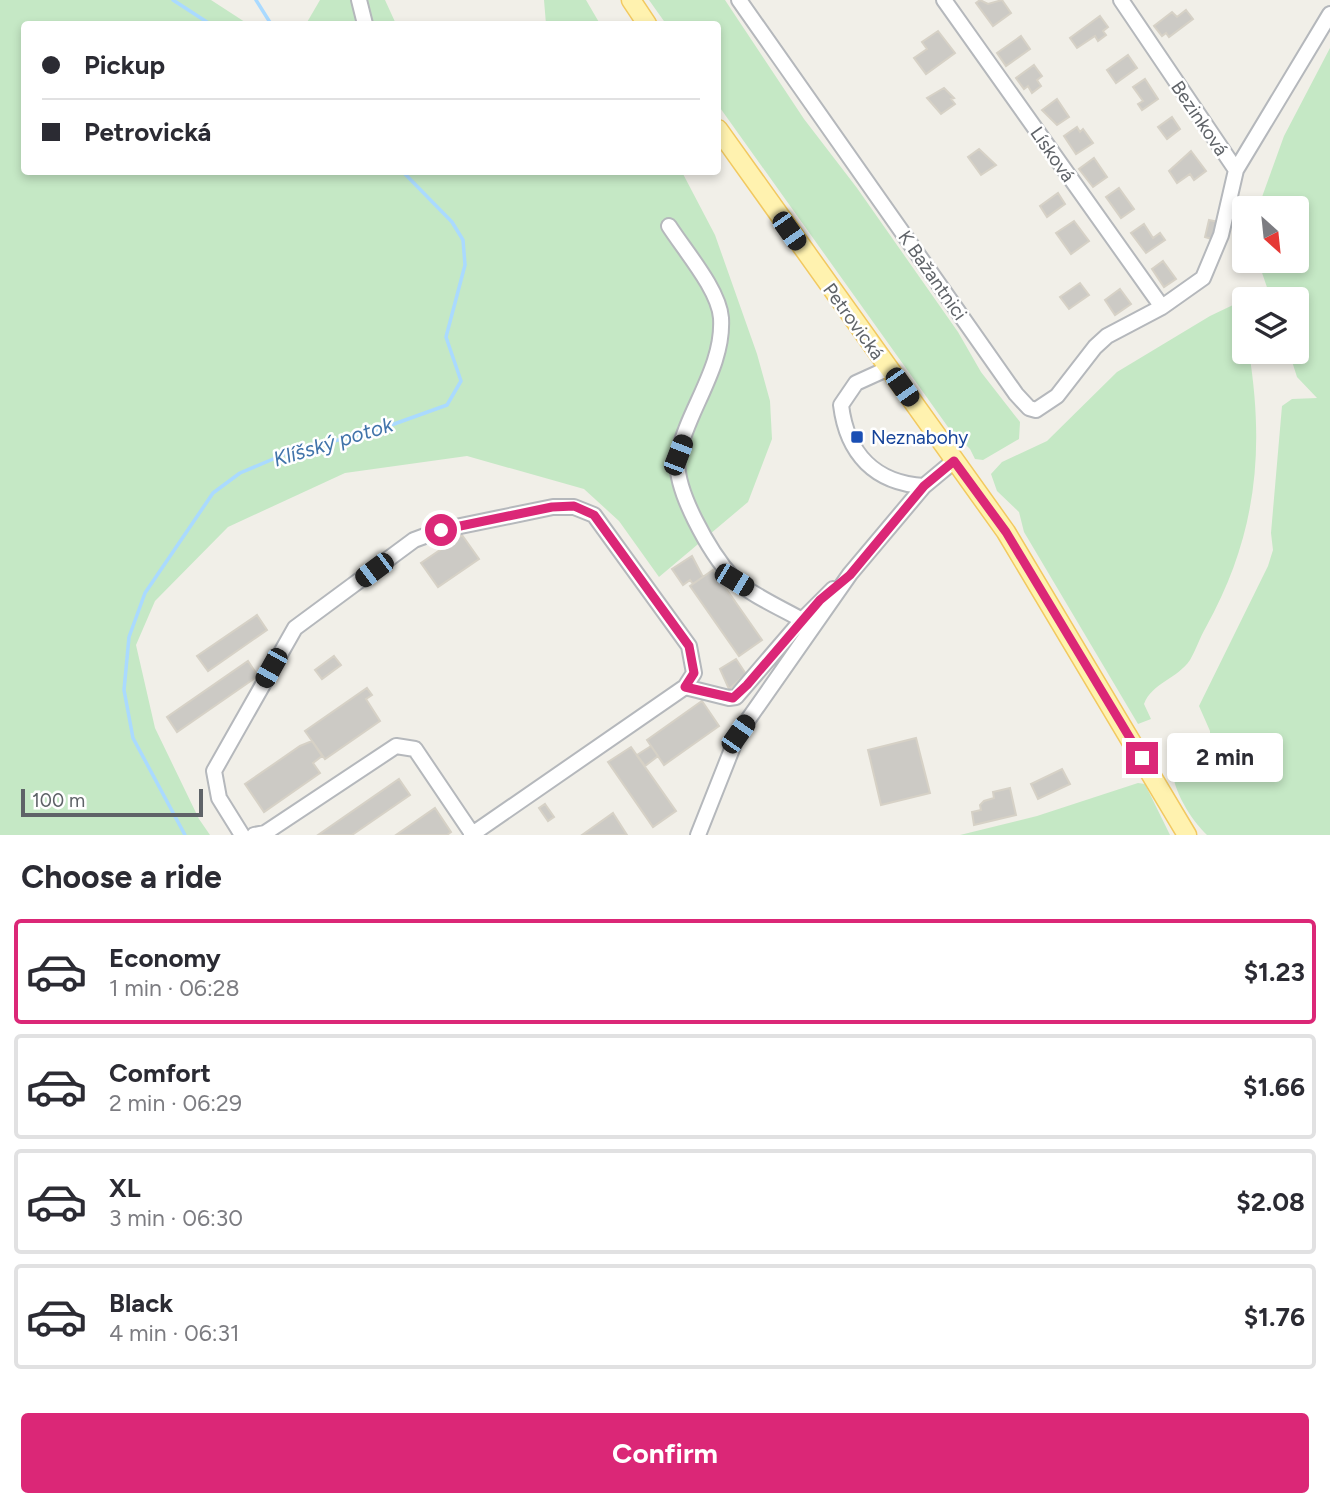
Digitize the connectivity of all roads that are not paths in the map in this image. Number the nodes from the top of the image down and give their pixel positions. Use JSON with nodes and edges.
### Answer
{"nodes":[{"id":1,"x":359,"y":0,"type":"edge"},
{"id":2,"x":631,"y":0,"type":"edge"},
{"id":3,"x":739,"y":0,"type":"edge"},
{"id":4,"x":944,"y":0,"type":"edge"},
{"id":5,"x":1121,"y":0,"type":"edge"},
{"id":6,"x":1330,"y":15,"type":"edge"},
{"id":7,"x":364,"y":21,"type":"edge"},
{"id":8,"x":645,"y":21,"type":"edge"},
{"id":9,"x":721,"y":133,"type":"edge"},
{"id":10,"x":1236,"y":170,"type":"junction"},
{"id":11,"x":669,"y":226,"type":"dead end"},
{"id":12,"x":1162,"y":307,"type":"junction"},
{"id":13,"x":889,"y":368,"type":"junction"},
{"id":14,"x":954,"y":461,"type":"junction"},
{"id":15,"x":924,"y":486,"type":"junction"},
{"id":16,"x":850,"y":575,"type":"junction"},
{"id":17,"x":802,"y":620,"type":"junction"},
{"id":18,"x":685,"y":687,"type":"junction"},
{"id":19,"x":242,"y":835,"type":"edge"},
{"id":20,"x":254,"y":835,"type":"edge"},
{"id":21,"x":472,"y":835,"type":"edge"},
{"id":22,"x":698,"y":835,"type":"edge"},
{"id":23,"x":1187,"y":835,"type":"edge"}],
"edges":[{"from":1,"to":7,"type":"street"},
{"from":2,"to":8,"type":"main road"},
{"from":3,"to":12,"type":"street","name":"K Bažantnici"},
{"from":4,"to":12,"type":"street","name":"Lísková"},
{"from":5,"to":10,"type":"street","name":"Bezinková"},
{"from":6,"to":10,"type":"street"},
{"from":9,"to":13,"type":"main road","name":"Petrovická"},
{"from":10,"to":12,"type":"street","name":"Bezinková"},
{"from":11,"to":17,"type":"street"},
{"from":13,"to":14,"type":"main road","name":"Petrovická"},
{"from":13,"to":15,"type":"street"},
{"from":14,"to":15,"type":"street"},
{"from":14,"to":23,"type":"main road","name":"Petrovická"},
{"from":15,"to":16,"type":"street"},
{"from":16,"to":17,"type":"street"},
{"from":16,"to":22,"type":"street"},
{"from":17,"to":18,"type":"street"},
{"from":18,"to":19,"type":"street"},
{"from":18,"to":21,"type":"street"},
{"from":20,"to":21,"type":"street"}]}
